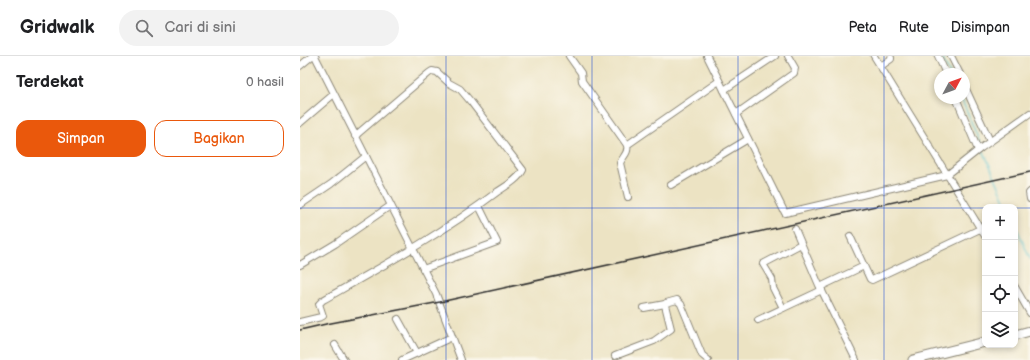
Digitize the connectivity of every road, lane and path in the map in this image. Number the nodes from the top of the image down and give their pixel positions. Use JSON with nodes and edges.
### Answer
{"nodes":[{"id":1,"x":314,"y":56,"type":"edge"},
{"id":2,"x":569,"y":56,"type":"edge"},
{"id":3,"x":707,"y":56,"type":"edge"},
{"id":4,"x":775,"y":56,"type":"edge"},
{"id":5,"x":788,"y":56,"type":"edge"},
{"id":6,"x":874,"y":56,"type":"edge"},
{"id":7,"x":938,"y":56,"type":"edge"},
{"id":8,"x":951,"y":56,"type":"edge"},
{"id":9,"x":890,"y":58,"type":"dead end"},
{"id":10,"x":300,"y":66,"type":"edge"},
{"id":11,"x":881,"y":66,"type":"junction"},
{"id":12,"x":943,"y":68,"type":"edge"},
{"id":13,"x":957,"y":68,"type":"edge"},
{"id":14,"x":719,"y":81,"type":"junction"},
{"id":15,"x":724,"y":90,"type":"junction"},
{"id":16,"x":334,"y":94,"type":"junction"},
{"id":17,"x":970,"y":99,"type":"edge"},
{"id":18,"x":959,"y":104,"type":"edge"},
{"id":19,"x":1030,"y":113,"type":"edge"},
{"id":20,"x":736,"y":114,"type":"junction"},
{"id":21,"x":300,"y":123,"type":"edge"},
{"id":22,"x":356,"y":136,"type":"junction"},
{"id":23,"x":748,"y":139,"type":"junction"},
{"id":24,"x":989,"y":142,"type":"junction"},
{"id":25,"x":627,"y":145,"type":"junction"},
{"id":26,"x":980,"y":149,"type":"junction"},
{"id":27,"x":366,"y":156,"type":"junction"},
{"id":28,"x":947,"y":175,"type":"junction"},
{"id":29,"x":671,"y":185,"type":"dead end"},
{"id":30,"x":1030,"y":192,"type":"edge"},
{"id":31,"x":628,"y":197,"type":"dead end"},
{"id":32,"x":1030,"y":198,"type":"edge"},
{"id":33,"x":300,"y":205,"type":"edge"},
{"id":34,"x":390,"y":206,"type":"junction"},
{"id":35,"x":479,"y":206,"type":"junction"},
{"id":36,"x":795,"y":229,"type":"dead end"},
{"id":37,"x":980,"y":229,"type":"junction"},
{"id":38,"x":982,"y":232,"type":"edge"},
{"id":39,"x":850,"y":236,"type":"dead end"},
{"id":40,"x":801,"y":244,"type":"junction"},
{"id":41,"x":413,"y":250,"type":"junction"},
{"id":42,"x":300,"y":265,"type":"edge"},
{"id":43,"x":864,"y":266,"type":"junction"},
{"id":44,"x":423,"y":269,"type":"junction"},
{"id":45,"x":821,"y":288,"type":"junction"},
{"id":46,"x":1018,"y":292,"type":"edge"},
{"id":47,"x":665,"y":304,"type":"junction"},
{"id":48,"x":644,"y":308,"type":"dead end"},
{"id":49,"x":783,"y":308,"type":"junction"},
{"id":50,"x":1030,"y":313,"type":"edge"},
{"id":51,"x":398,"y":319,"type":"dead end"},
{"id":52,"x":758,"y":320,"type":"dead end"},
{"id":53,"x":300,"y":322,"type":"edge"},
{"id":54,"x":1030,"y":331,"type":"edge"},
{"id":55,"x":1018,"y":334,"type":"edge"},
{"id":56,"x":452,"y":337,"type":"junction"},
{"id":57,"x":982,"y":343,"type":"edge"},
{"id":58,"x":336,"y":345,"type":"dead end"},
{"id":59,"x":417,"y":353,"type":"junction"},
{"id":60,"x":615,"y":356,"type":"dead end"},
{"id":61,"x":928,"y":358,"type":"edge"},
{"id":62,"x":405,"y":359,"type":"edge"},
{"id":63,"x":344,"y":360,"type":"edge"},
{"id":64,"x":461,"y":360,"type":"edge"},
{"id":65,"x":708,"y":360,"type":"edge"},
{"id":66,"x":856,"y":360,"type":"edge"},
{"id":67,"x":913,"y":360,"type":"edge"}],
"edges":[{"from":1,"to":10,"type":"street"},
{"from":1,"to":16,"type":"street"},
{"from":2,"to":25,"type":"street"},
{"from":3,"to":14,"type":"street"},
{"from":4,"to":15,"type":"street"},
{"from":5,"to":20,"type":"street"},
{"from":6,"to":11,"type":"street"},
{"from":7,"to":12,"type":"street"},
{"from":8,"to":13,"type":"street"},
{"from":9,"to":11,"type":"street"},
{"from":11,"to":28,"type":"street"},
{"from":14,"to":15,"type":"street"},
{"from":14,"to":25,"type":"street"},
{"from":15,"to":20,"type":"street"},
{"from":16,"to":21,"type":"street"},
{"from":16,"to":22,"type":"street"},
{"from":17,"to":24,"type":"street"},
{"from":18,"to":26,"type":"street"},
{"from":19,"to":24,"type":"street"},
{"from":20,"to":23,"type":"street"},
{"from":22,"to":27,"type":"street"},
{"from":22,"to":35,"type":"street"},
{"from":23,"to":28,"type":"street"},
{"from":23,"to":29,"type":"street"},
{"from":24,"to":26,"type":"street"},
{"from":25,"to":31,"type":"street"},
{"from":26,"to":28,"type":"street"},
{"from":27,"to":33,"type":"street"},
{"from":27,"to":34,"type":"street"},
{"from":28,"to":37,"type":"street"},
{"from":30,"to":32,"type":"street"},
{"from":34,"to":41,"type":"street"},
{"from":34,"to":42,"type":"street"},
{"from":35,"to":41,"type":"street"},
{"from":35,"to":44,"type":"street"},
{"from":36,"to":40,"type":"street"},
{"from":37,"to":38,"type":"street"},
{"from":37,"to":43,"type":"street"},
{"from":39,"to":43,"type":"street"},
{"from":40,"to":45,"type":"street"},
{"from":40,"to":49,"type":"street"},
{"from":41,"to":44,"type":"street"},
{"from":41,"to":53,"type":"street"},
{"from":43,"to":45,"type":"street"},
{"from":44,"to":56,"type":"street"},
{"from":45,"to":49,"type":"street"},
{"from":45,"to":66,"type":"street"},
{"from":46,"to":50,"type":"street"},
{"from":47,"to":48,"type":"street"},
{"from":47,"to":60,"type":"street"},
{"from":47,"to":65,"type":"street"},
{"from":49,"to":52,"type":"street"},
{"from":51,"to":59,"type":"street"},
{"from":54,"to":55,"type":"highway"},
{"from":56,"to":59,"type":"street"},
{"from":56,"to":64,"type":"street"},
{"from":57,"to":61,"type":"highway"},
{"from":58,"to":63,"type":"street"},
{"from":59,"to":62,"type":"street"},
{"from":61,"to":67,"type":"highway"}]}
